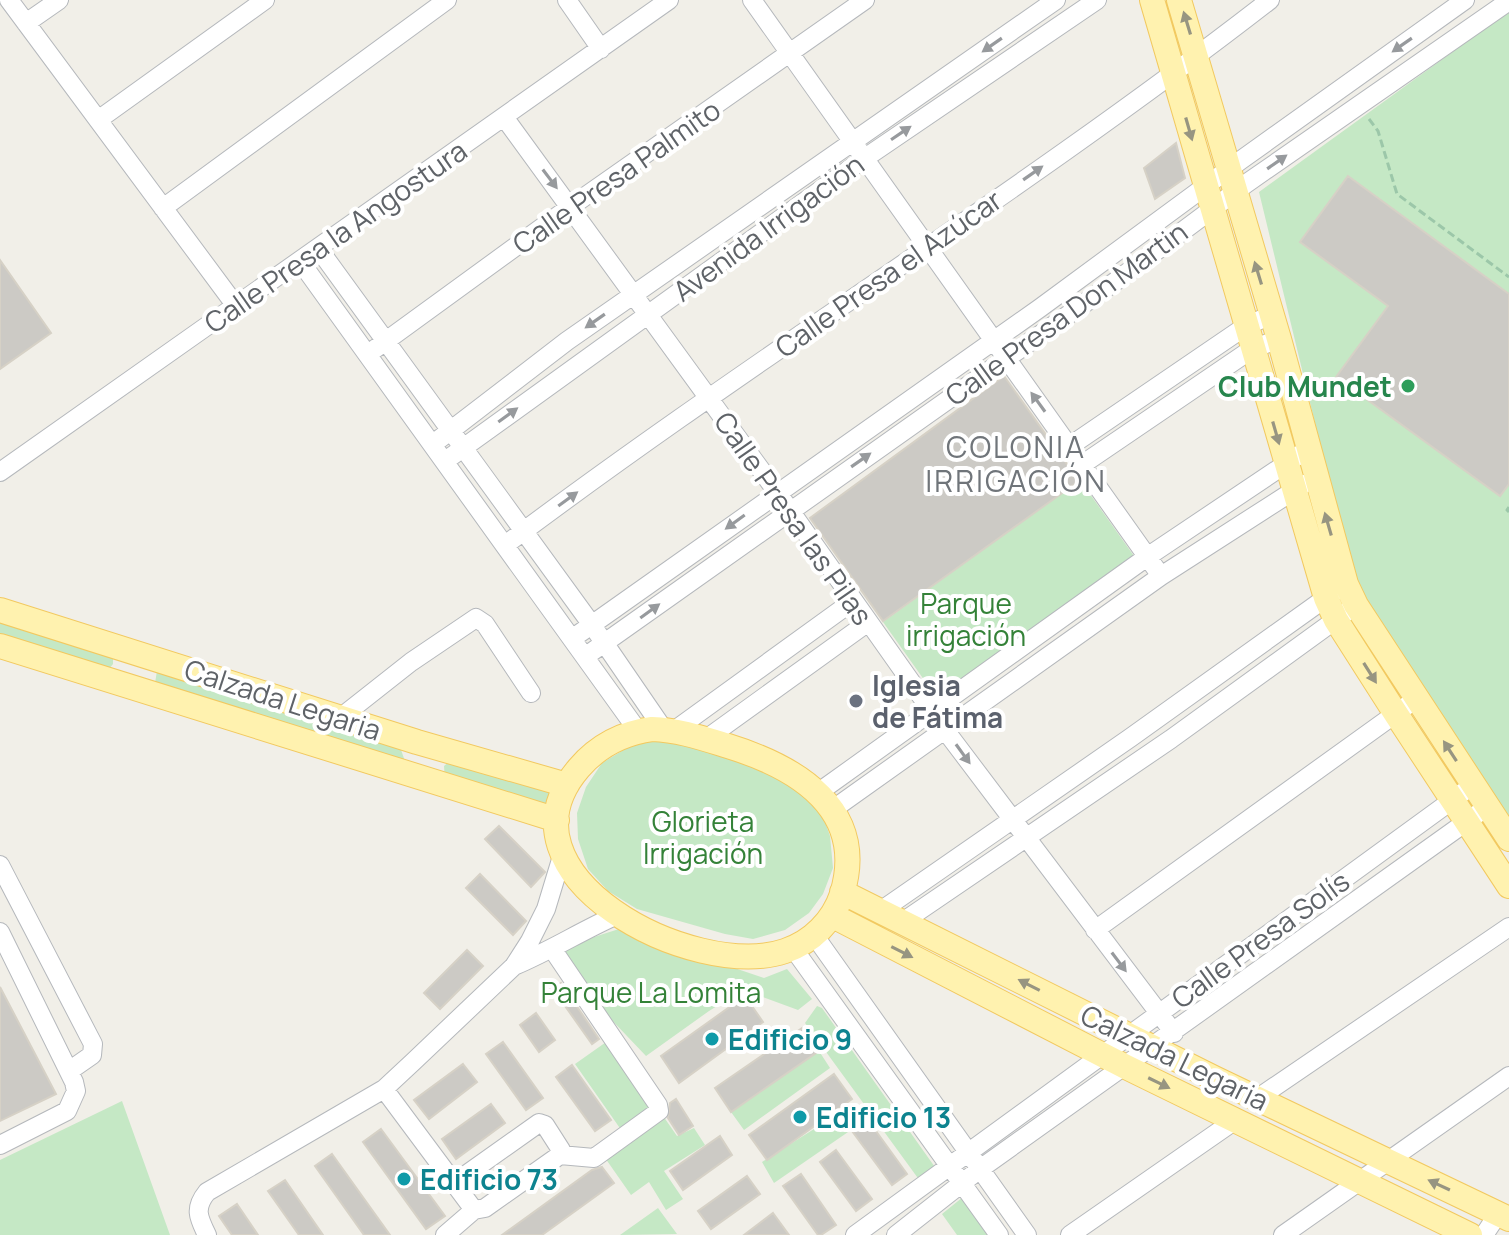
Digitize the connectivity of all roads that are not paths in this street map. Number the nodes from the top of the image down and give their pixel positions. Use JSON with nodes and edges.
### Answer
{"nodes":[{"id":1,"x":9,"y":0,"type":"edge"},
{"id":2,"x":59,"y":0,"type":"edge"},
{"id":3,"x":265,"y":0,"type":"edge"},
{"id":4,"x":447,"y":0,"type":"edge"},
{"id":5,"x":567,"y":0,"type":"edge"},
{"id":6,"x":669,"y":0,"type":"edge"},
{"id":7,"x":752,"y":0,"type":"edge"},
{"id":8,"x":865,"y":0,"type":"edge"},
{"id":9,"x":1056,"y":0,"type":"edge"},
{"id":10,"x":1097,"y":0,"type":"edge"},
{"id":11,"x":1152,"y":0,"type":"edge"},
{"id":12,"x":1179,"y":0,"type":"edge"},
{"id":13,"x":1270,"y":0,"type":"edge"},
{"id":14,"x":1465,"y":0,"type":"edge"},
{"id":15,"x":1509,"y":1,"type":"edge"},
{"id":16,"x":1440,"y":8,"type":"edge"},
{"id":17,"x":26,"y":23,"type":"junction"},
{"id":18,"x":1455,"y":39,"type":"junction"},
{"id":19,"x":601,"y":49,"type":"junction"},
{"id":20,"x":790,"y":53,"type":"junction"},
{"id":21,"x":1197,"y":57,"type":"junction"},
{"id":22,"x":1173,"y":73,"type":"junction"},
{"id":23,"x":504,"y":117,"type":"junction"},
{"id":24,"x":98,"y":120,"type":"junction"},
{"id":25,"x":853,"y":142,"type":"junction"},
{"id":26,"x":865,"y":158,"type":"junction"},
{"id":27,"x":1231,"y":181,"type":"junction"},
{"id":28,"x":1209,"y":197,"type":"junction"},
{"id":29,"x":570,"y":207,"type":"junction"},
{"id":30,"x":163,"y":208,"type":"junction"},
{"id":31,"x":928,"y":246,"type":"junction"},
{"id":32,"x":318,"y":248,"type":"junction"},
{"id":33,"x":300,"y":261,"type":"junction"},
{"id":34,"x":634,"y":295,"type":"junction"},
{"id":35,"x":236,"y":306,"type":"junction"},
{"id":36,"x":648,"y":313,"type":"junction"},
{"id":37,"x":1271,"y":315,"type":"junction"},
{"id":38,"x":1249,"y":338,"type":"junction"},
{"id":39,"x":1279,"y":339,"type":"junction"},
{"id":40,"x":995,"y":340,"type":"junction"},
{"id":41,"x":387,"y":341,"type":"junction"},
{"id":42,"x":368,"y":354,"type":"junction"},
{"id":43,"x":1007,"y":357,"type":"junction"},
{"id":44,"x":709,"y":397,"type":"junction"},
{"id":45,"x":452,"y":430,"type":"junction"},
{"id":46,"x":433,"y":444,"type":"junction"},
{"id":47,"x":1070,"y":446,"type":"junction"},
{"id":48,"x":463,"y":447,"type":"junction"},
{"id":49,"x":1308,"y":449,"type":"junction"},
{"id":50,"x":445,"y":461,"type":"junction"},
{"id":51,"x":1083,"y":464,"type":"junction"},
{"id":52,"x":1285,"y":465,"type":"junction"},
{"id":53,"x":0,"y":472,"type":"edge"},
{"id":54,"x":1315,"y":477,"type":"junction"},
{"id":55,"x":1293,"y":491,"type":"junction"},
{"id":56,"x":777,"y":492,"type":"junction"},
{"id":57,"x":790,"y":511,"type":"junction"},
{"id":58,"x":524,"y":531,"type":"junction"},
{"id":59,"x":505,"y":545,"type":"junction"},
{"id":60,"x":1147,"y":557,"type":"junction"},
{"id":61,"x":1161,"y":576,"type":"junction"},
{"id":62,"x":1351,"y":594,"type":"junction"},
{"id":63,"x":853,"y":601,"type":"junction"},
{"id":64,"x":1331,"y":609,"type":"junction"},
{"id":65,"x":0,"y":610,"type":"edge"},
{"id":66,"x":867,"y":623,"type":"junction"},
{"id":67,"x":592,"y":625,"type":"junction"},
{"id":68,"x":573,"y":638,"type":"junction"},
{"id":69,"x":605,"y":643,"type":"junction"},
{"id":70,"x":0,"y":646,"type":"edge"},
{"id":71,"x":138,"y":653,"type":"junction"},
{"id":72,"x":586,"y":656,"type":"junction"},
{"id":73,"x":127,"y":684,"type":"junction"},
{"id":74,"x":531,"y":693,"type":"dead end"},
{"id":75,"x":1416,"y":699,"type":"junction"},
{"id":76,"x":932,"y":713,"type":"junction"},
{"id":77,"x":1396,"y":714,"type":"junction"},
{"id":78,"x":340,"y":718,"type":"junction"},
{"id":79,"x":670,"y":730,"type":"junction"},
{"id":80,"x":945,"y":730,"type":"junction"},
{"id":81,"x":638,"y":731,"type":"junction"},
{"id":82,"x":706,"y":739,"type":"junction"},
{"id":83,"x":417,"y":742,"type":"junction"},
{"id":84,"x":413,"y":773,"type":"junction"},
{"id":85,"x":567,"y":785,"type":"junction"},
{"id":86,"x":1473,"y":785,"type":"junction"},
{"id":87,"x":1452,"y":799,"type":"junction"},
{"id":88,"x":826,"y":801,"type":"junction"},
{"id":89,"x":1487,"y":807,"type":"junction"},
{"id":90,"x":557,"y":820,"type":"junction"},
{"id":91,"x":1011,"y":820,"type":"junction"},
{"id":92,"x":1467,"y":821,"type":"junction"},
{"id":93,"x":1025,"y":838,"type":"junction"},
{"id":94,"x":1509,"y":839,"type":"edge"},
{"id":95,"x":563,"y":853,"type":"junction"},
{"id":96,"x":0,"y":865,"type":"edge"},
{"id":97,"x":1509,"y":886,"type":"edge"},
{"id":98,"x":842,"y":892,"type":"junction"},
{"id":99,"x":617,"y":915,"type":"junction"},
{"id":100,"x":833,"y":916,"type":"junction"},
{"id":101,"x":893,"y":916,"type":"junction"},
{"id":102,"x":1509,"y":927,"type":"edge"},
{"id":103,"x":1095,"y":930,"type":"junction"},
{"id":104,"x":0,"y":932,"type":"edge"},
{"id":105,"x":814,"y":935,"type":"junction"},
{"id":106,"x":793,"y":948,"type":"junction"},
{"id":107,"x":553,"y":950,"type":"junction"},
{"id":108,"x":514,"y":966,"type":"junction"},
{"id":109,"x":1158,"y":1013,"type":"junction"},
{"id":110,"x":1174,"y":1033,"type":"junction"},
{"id":111,"x":1128,"y":1035,"type":"junction"},
{"id":112,"x":1153,"y":1048,"type":"junction"},
{"id":113,"x":1102,"y":1054,"type":"junction"},
{"id":114,"x":1126,"y":1067,"type":"junction"},
{"id":115,"x":69,"y":1071,"type":"junction"},
{"id":116,"x":1509,"y":1076,"type":"edge"},
{"id":117,"x":384,"y":1089,"type":"junction"},
{"id":118,"x":1265,"y":1093,"type":"junction"},
{"id":119,"x":1234,"y":1121,"type":"junction"},
{"id":120,"x":0,"y":1145,"type":"edge"},
{"id":121,"x":969,"y":1153,"type":"junction"},
{"id":122,"x":560,"y":1155,"type":"junction"},
{"id":123,"x":1387,"y":1161,"type":"junction"},
{"id":124,"x":951,"y":1167,"type":"junction"},
{"id":125,"x":980,"y":1169,"type":"junction"},
{"id":126,"x":1359,"y":1181,"type":"junction"},
{"id":127,"x":963,"y":1183,"type":"junction"},
{"id":128,"x":453,"y":1184,"type":"junction"},
{"id":129,"x":474,"y":1210,"type":"junction"},
{"id":130,"x":1504,"y":1216,"type":"edge"},
{"id":131,"x":450,"y":1234,"type":"edge"},
{"id":132,"x":207,"y":1235,"type":"edge"},
{"id":133,"x":855,"y":1235,"type":"edge"},
{"id":134,"x":896,"y":1235,"type":"edge"},
{"id":135,"x":999,"y":1235,"type":"edge"},
{"id":136,"x":1027,"y":1235,"type":"edge"},
{"id":137,"x":1070,"y":1235,"type":"edge"},
{"id":138,"x":1283,"y":1235,"type":"edge"},
{"id":139,"x":1470,"y":1235,"type":"edge"},
{"id":140,"x":1484,"y":1235,"type":"edge"}],
"edges":[{"from":1,"to":17,"type":"street"},
{"from":2,"to":17,"type":"street"},
{"from":3,"to":24,"type":"street"},
{"from":4,"to":30,"type":"street"},
{"from":5,"to":19,"type":"street"},
{"from":6,"to":19,"type":"street","name":"Calle Presa la Angostura"},
{"from":7,"to":20,"type":"street"},
{"from":8,"to":20,"type":"street","name":"Calle Presa Palmito"},
{"from":9,"to":25,"type":"street","name":"Avenida Irrigación","one_way":true},
{"from":26,"to":10,"type":"street","name":"Avenida Irrigación","one_way":true},
{"from":11,"to":22,"type":"main road"},
{"from":21,"to":12,"type":"main road","one_way":true},
{"from":13,"to":21,"type":"street","name":"Calle Presa el Azúcar"},
{"from":14,"to":16,"type":"street","name":"Calle Presa Don Martin"},
{"from":15,"to":18,"type":"street","name":"Calle Presa Don Martin"},
{"from":16,"to":18,"type":"street"},
{"from":16,"to":27,"type":"street","name":"Calle Presa Don Martin","one_way":true},
{"from":17,"to":24,"type":"street"},
{"from":27,"to":18,"type":"street","name":"Calle Presa Don Martin","one_way":true},
{"from":19,"to":23,"type":"street","name":"Calle Presa la Angostura"},
{"from":20,"to":25,"type":"street"},
{"from":20,"to":29,"type":"street","name":"Calle Presa Palmito"},
{"from":21,"to":22,"type":"street","name":"Calle Presa el Azúcar"},
{"from":21,"to":27,"type":"main road"},
{"from":22,"to":28,"type":"main road","one_way":true},
{"from":31,"to":22,"type":"street","name":"Calle Presa el Azúcar","one_way":true},
{"from":23,"to":29,"type":"street","name":"Calle Presa las Pilas","one_way":true},
{"from":23,"to":32,"type":"street","name":"Calle Presa la Angostura"},
{"from":24,"to":30,"type":"street"},
{"from":25,"to":26,"type":"street"},
{"from":25,"to":34,"type":"street","name":"Avenida Irrigación"},
{"from":26,"to":31,"type":"street"},
{"from":26,"to":36,"type":"street","name":"Avenida Irrigación"},
{"from":27,"to":28,"type":"street","name":"Calle Presa Don Martin"},
{"from":37,"to":27,"type":"main road","one_way":true},
{"from":28,"to":38,"type":"main road"},
{"from":28,"to":40,"type":"street","name":"Calle Presa Don Martin"},
{"from":28,"to":43,"type":"street","name":"Calle Presa Don Martin"},
{"from":29,"to":34,"type":"street","name":"Calle Presa las Pilas"},
{"from":29,"to":41,"type":"street","name":"Calle Presa Palmito"},
{"from":30,"to":35,"type":"street"},
{"from":31,"to":40,"type":"street"},
{"from":31,"to":44,"type":"street","name":"Calle Presa el Azúcar"},
{"from":32,"to":33,"type":"street","name":"Calle Presa la Angostura"},
{"from":32,"to":41,"type":"street"},
{"from":33,"to":35,"type":"street","name":"Calle Presa la Angostura"},
{"from":33,"to":42,"type":"street"},
{"from":34,"to":36,"type":"street","name":"Calle Presa las Pilas"},
{"from":34,"to":45,"type":"street","name":"Avenida Irrigación","one_way":true},
{"from":35,"to":53,"type":"street","name":"Calle Presa la Angostura"},
{"from":36,"to":44,"type":"street","name":"Calle Presa las Pilas"},
{"from":48,"to":36,"type":"street","name":"Avenida Irrigación","one_way":true},
{"from":37,"to":38,"type":"street"},
{"from":37,"to":39,"type":"main road"},
{"from":38,"to":39,"type":"street"},
{"from":38,"to":47,"type":"street"},
{"from":38,"to":51,"type":"street"},
{"from":38,"to":52,"type":"main road","one_way":true},
{"from":39,"to":49,"type":"main road"},
{"from":40,"to":43,"type":"street"},
{"from":40,"to":56,"type":"street","name":"Calle Presa Don Martin"},
{"from":41,"to":42,"type":"street","name":"Calle Presa Palmito"},
{"from":41,"to":45,"type":"street"},
{"from":42,"to":46,"type":"street"},
{"from":47,"to":43,"type":"street","one_way":true},
{"from":57,"to":43,"type":"street","name":"Calle Presa Don Martin","one_way":true},
{"from":44,"to":56,"type":"street","name":"Calle Presa las Pilas"},
{"from":58,"to":44,"type":"street","name":"Calle Presa el Azúcar","one_way":true},
{"from":45,"to":46,"type":"street","name":"Avenida Irrigación"},
{"from":45,"to":48,"type":"street"},
{"from":46,"to":50,"type":"street"},
{"from":47,"to":51,"type":"street"},
{"from":48,"to":50,"type":"street","name":"Avenida Irrigación"},
{"from":48,"to":58,"type":"street"},
{"from":49,"to":52,"type":"street"},
{"from":49,"to":54,"type":"main road"},
{"from":50,"to":59,"type":"street"},
{"from":51,"to":60,"type":"street"},
{"from":52,"to":55,"type":"main road"},
{"from":52,"to":60,"type":"street"},
{"from":54,"to":55,"type":"street"},
{"from":62,"to":54,"type":"main road","one_way":true},
{"from":55,"to":61,"type":"street"},
{"from":55,"to":64,"type":"main road"},
{"from":56,"to":57,"type":"street","name":"Calle Presa las Pilas"},
{"from":56,"to":67,"type":"street","name":"Calle Presa Don Martin","one_way":true},
{"from":57,"to":63,"type":"street","name":"Calle Presa las Pilas"},
{"from":69,"to":57,"type":"street","name":"Calle Presa Don Martin","one_way":true},
{"from":58,"to":59,"type":"street","name":"Calle Presa el Azúcar"},
{"from":58,"to":67,"type":"street"},
{"from":59,"to":68,"type":"street"},
{"from":60,"to":61,"type":"street"},
{"from":60,"to":76,"type":"street"},
{"from":61,"to":80,"type":"street"},
{"from":62,"to":64,"type":"street"},
{"from":62,"to":75,"type":"main road"},
{"from":63,"to":66,"type":"street","name":"Calle Presa las Pilas"},
{"from":63,"to":79,"type":"street"},
{"from":64,"to":77,"type":"main road","one_way":true},
{"from":64,"to":91,"type":"street"},
{"from":64,"to":93,"type":"street"},
{"from":65,"to":71,"type":"main road","name":"Calzada Legaria"},
{"from":66,"to":76,"type":"street","name":"Calle Presa las Pilas"},
{"from":66,"to":82,"type":"street"},
{"from":67,"to":68,"type":"street","name":"Calle Presa Don Martin"},
{"from":67,"to":69,"type":"street"},
{"from":68,"to":72,"type":"street"},
{"from":69,"to":72,"type":"street","name":"Calle Presa Don Martin"},
{"from":69,"to":79,"type":"street"},
{"from":70,"to":73,"type":"main road","name":"Calzada Legaria"},
{"from":71,"to":73,"type":"main road"},
{"from":71,"to":78,"type":"main road","name":"Calzada Legaria"},
{"from":72,"to":81,"type":"street"},
{"from":73,"to":84,"type":"main road","name":"Calzada Legaria"},
{"from":74,"to":78,"type":"street"},
{"from":75,"to":77,"type":"street"},
{"from":86,"to":75,"type":"main road","one_way":true},
{"from":76,"to":80,"type":"street","name":"Calle Presa las Pilas"},
{"from":76,"to":88,"type":"street"},
{"from":77,"to":87,"type":"main road"},
{"from":77,"to":103,"type":"street"},
{"from":78,"to":83,"type":"main road","name":"Calzada Legaria"},
{"from":79,"to":81,"type":"main road"},
{"from":79,"to":82,"type":"main road"},
{"from":80,"to":88,"type":"street"},
{"from":80,"to":91,"type":"street","name":"Calle Presa las Pilas","one_way":true},
{"from":81,"to":85,"type":"main road"},
{"from":82,"to":88,"type":"main road"},
{"from":83,"to":84,"type":"main road"},
{"from":83,"to":85,"type":"main road","name":"Calzada Legaria"},
{"from":84,"to":90,"type":"main road","name":"Calzada Legaria"},
{"from":85,"to":90,"type":"main road"},
{"from":86,"to":87,"type":"street","name":"Calle Presa Solís"},
{"from":86,"to":89,"type":"main road"},
{"from":87,"to":92,"type":"main road"},
{"from":87,"to":109,"type":"street","name":"Calle Presa Solís"},
{"from":88,"to":98,"type":"main road"},
{"from":89,"to":92,"type":"street","name":"Calle Presa Solís"},
{"from":89,"to":94,"type":"main road"},
{"from":90,"to":95,"type":"main road"},
{"from":91,"to":93,"type":"street","name":"Calle Presa las Pilas"},
{"from":91,"to":101,"type":"street"},
{"from":92,"to":97,"type":"main road"},
{"from":92,"to":110,"type":"street","name":"Calle Presa Solís"},
{"from":93,"to":101,"type":"street"},
{"from":93,"to":103,"type":"street","name":"Calle Presa las Pilas"},
{"from":95,"to":99,"type":"main road"},
{"from":95,"to":108,"type":"street"},
{"from":96,"to":115,"type":"street"},
{"from":98,"to":100,"type":"main road"},
{"from":98,"to":101,"type":"main road","name":"Calzada Legaria"},
{"from":99,"to":106,"type":"main road"},
{"from":99,"to":107,"type":"street"},
{"from":100,"to":105,"type":"main road"},
{"from":100,"to":113,"type":"main road","name":"Calzada Legaria","one_way":true},
{"from":111,"to":101,"type":"main road","name":"Calzada Legaria","one_way":true},
{"from":102,"to":118,"type":"street"},
{"from":103,"to":109,"type":"street","name":"Calle Presa las Pilas","one_way":true},
{"from":104,"to":115,"type":"street"},
{"from":105,"to":106,"type":"main road"},
{"from":105,"to":121,"type":"street"},
{"from":106,"to":124,"type":"street"},
{"from":107,"to":108,"type":"street"},
{"from":107,"to":122,"type":"street"},
{"from":108,"to":117,"type":"street"},
{"from":109,"to":110,"type":"street","name":"Calle Presa las Pilas"},
{"from":109,"to":111,"type":"street","name":"Calle Presa Solís"},
{"from":110,"to":112,"type":"street","name":"Calle Presa Solís"},
{"from":111,"to":112,"type":"main road","name":"Calzada Legaria"},
{"from":111,"to":113,"type":"street","name":"Calle Presa Solís"},
{"from":112,"to":114,"type":"street","name":"Calle Presa Solís"},
{"from":112,"to":118,"type":"main road","name":"Calzada Legaria"},
{"from":113,"to":114,"type":"main road","name":"Calzada Legaria"},
{"from":113,"to":121,"type":"street","name":"Calle Presa Solís"},
{"from":114,"to":119,"type":"main road","name":"Calzada Legaria","one_way":true},
{"from":114,"to":125,"type":"street","name":"Calle Presa Solís"},
{"from":115,"to":120,"type":"street"},
{"from":116,"to":123,"type":"street"},
{"from":117,"to":128,"type":"street"},
{"from":117,"to":132,"type":"street"},
{"from":118,"to":123,"type":"main road","name":"Calzada Legaria"},
{"from":119,"to":126,"type":"main road","name":"Calzada Legaria"},
{"from":119,"to":137,"type":"street"},
{"from":121,"to":124,"type":"street","name":"Calle Presa Solís"},
{"from":121,"to":125,"type":"street"},
{"from":122,"to":128,"type":"street"},
{"from":122,"to":129,"type":"street"},
{"from":123,"to":126,"type":"street"},
{"from":130,"to":123,"type":"main road","name":"Calzada Legaria","one_way":true},
{"from":124,"to":127,"type":"street"},
{"from":124,"to":133,"type":"street","name":"Calle Presa Solís"},
{"from":125,"to":127,"type":"street","name":"Calle Presa Solís"},
{"from":125,"to":136,"type":"street"},
{"from":126,"to":138,"type":"street"},
{"from":126,"to":139,"type":"main road","name":"Calzada Legaria"},
{"from":127,"to":134,"type":"street","name":"Calle Presa Solís"},
{"from":127,"to":135,"type":"street"},
{"from":128,"to":129,"type":"street"},
{"from":129,"to":131,"type":"street"},
{"from":130,"to":140,"type":"street"}]}
